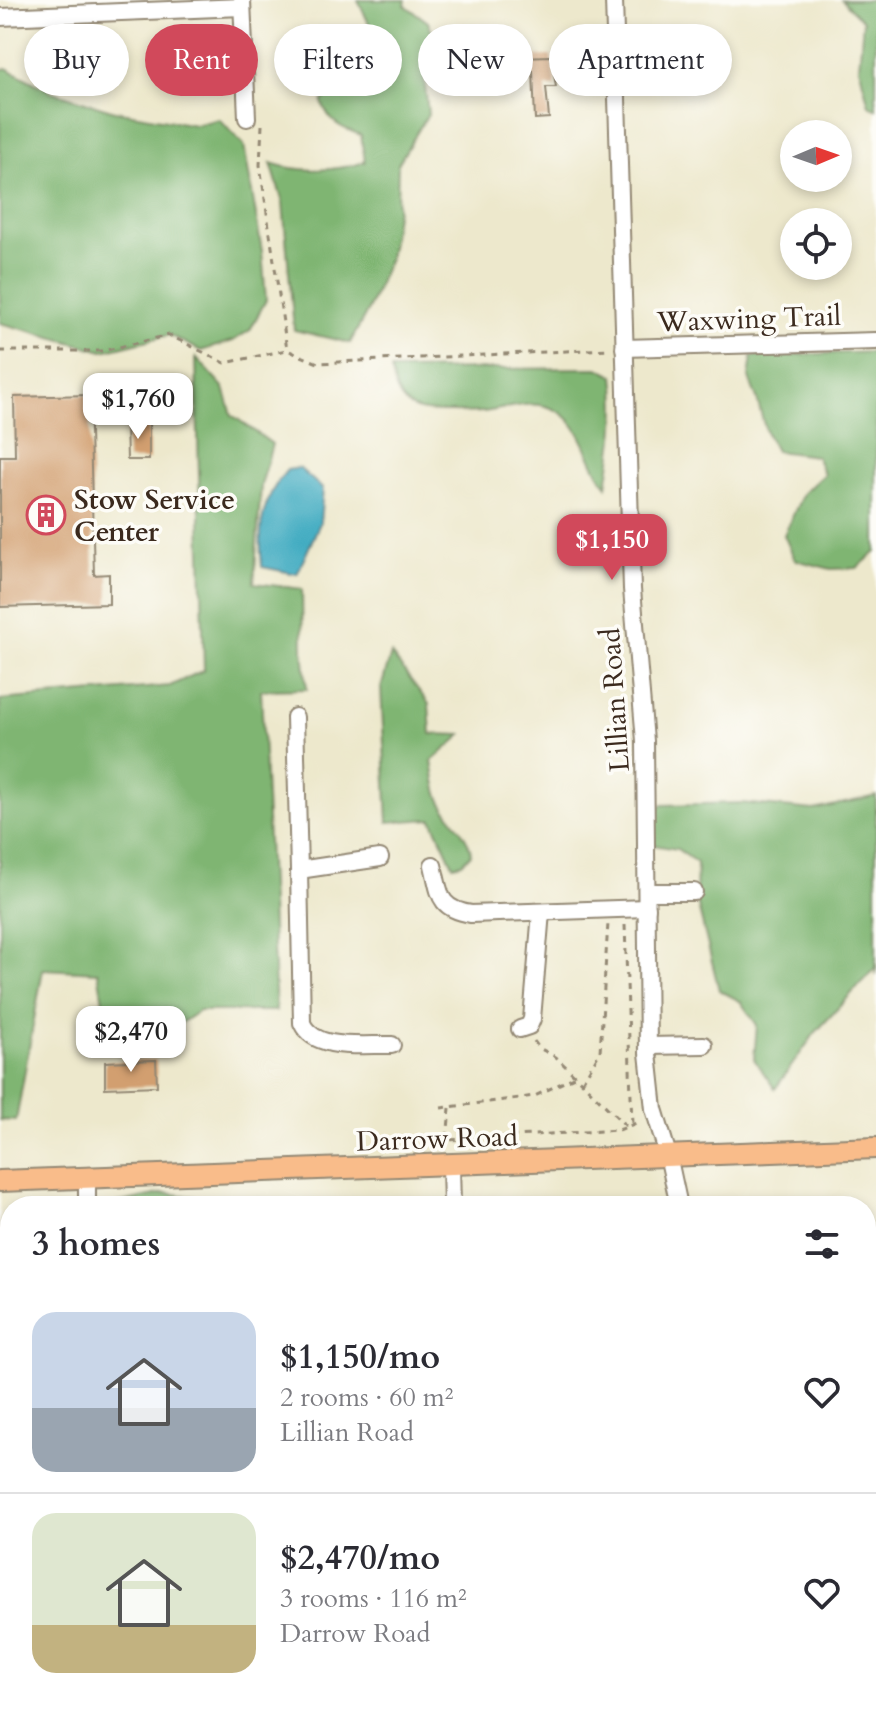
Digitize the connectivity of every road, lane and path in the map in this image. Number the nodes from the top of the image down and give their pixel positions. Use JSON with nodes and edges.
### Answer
{"nodes":[{"id":1,"x":614,"y":0,"type":"edge"},
{"id":2,"x":242,"y":3,"type":"edge"},
{"id":3,"x":0,"y":17,"type":"edge"},
{"id":4,"x":247,"y":118,"type":"joint"},
{"id":5,"x":876,"y":341,"type":"edge"},
{"id":6,"x":624,"y":348,"type":"junction"},
{"id":7,"x":287,"y":350,"type":"junction"},
{"id":8,"x":0,"y":351,"type":"edge"},
{"id":9,"x":295,"y":717,"type":"dead end"},
{"id":10,"x":380,"y":858,"type":"dead end"},
{"id":11,"x":433,"y":865,"type":"dead end"},
{"id":12,"x":299,"y":870,"type":"junction"},
{"id":13,"x":694,"y":892,"type":"dead end"},
{"id":14,"x":647,"y":900,"type":"junction"},
{"id":15,"x":617,"y":909,"type":"junction"},
{"id":16,"x":541,"y":912,"type":"junction"},
{"id":17,"x":524,"y":1028,"type":"joint"},
{"id":18,"x":392,"y":1045,"type":"dead end"},
{"id":19,"x":704,"y":1045,"type":"dead end"},
{"id":20,"x":648,"y":1046,"type":"junction"},
{"id":21,"x":576,"y":1076,"type":"junction"},
{"id":22,"x":582,"y":1082,"type":"junction"},
{"id":23,"x":441,"y":1108,"type":"dead end"},
{"id":24,"x":450,"y":1108,"type":"junction"},
{"id":25,"x":639,"y":1122,"type":"dead end"},
{"id":26,"x":630,"y":1126,"type":"junction"},
{"id":27,"x":876,"y":1148,"type":"edge"},
{"id":28,"x":668,"y":1155,"type":"junction"},
{"id":29,"x":451,"y":1165,"type":"junction"},
{"id":30,"x":87,"y":1178,"type":"junction"},
{"id":31,"x":0,"y":1181,"type":"edge"},
{"id":32,"x":87,"y":1196,"type":"edge"},
{"id":33,"x":452,"y":1196,"type":"edge"},
{"id":34,"x":677,"y":1196,"type":"edge"}],
"edges":[{"from":1,"to":6,"type":"street","name":"Lillian Road"},
{"from":2,"to":3,"type":"street"},
{"from":2,"to":4,"type":"street"},
{"from":4,"to":7,"type":"path"},
{"from":5,"to":6,"type":"street","name":"Waxwing Trail"},
{"from":6,"to":7,"type":"path"},
{"from":6,"to":14,"type":"street","name":"Lillian Road"},
{"from":7,"to":8,"type":"path"},
{"from":9,"to":12,"type":"street"},
{"from":10,"to":12,"type":"street"},
{"from":11,"to":16,"type":"street"},
{"from":12,"to":18,"type":"street"},
{"from":13,"to":14,"type":"street"},
{"from":14,"to":15,"type":"street"},
{"from":14,"to":20,"type":"street","name":"Lillian Road"},
{"from":15,"to":16,"type":"street"},
{"from":15,"to":22,"type":"path"},
{"from":15,"to":26,"type":"path"},
{"from":16,"to":17,"type":"street"},
{"from":17,"to":21,"type":"path"},
{"from":19,"to":20,"type":"street"},
{"from":20,"to":28,"type":"street","name":"Lillian Road"},
{"from":21,"to":22,"type":"path"},
{"from":21,"to":24,"type":"path"},
{"from":22,"to":26,"type":"path"},
{"from":23,"to":24,"type":"path"},
{"from":24,"to":26,"type":"path"},
{"from":25,"to":26,"type":"path"},
{"from":27,"to":28,"type":"main road","name":"Darrow Road"},
{"from":28,"to":29,"type":"main road","name":"Darrow Road"},
{"from":28,"to":34,"type":"street","name":"Lillian Road"},
{"from":29,"to":30,"type":"main road","name":"Darrow Road"},
{"from":29,"to":33,"type":"street"},
{"from":30,"to":31,"type":"main road","name":"Darrow Road"},
{"from":30,"to":32,"type":"street"}]}
